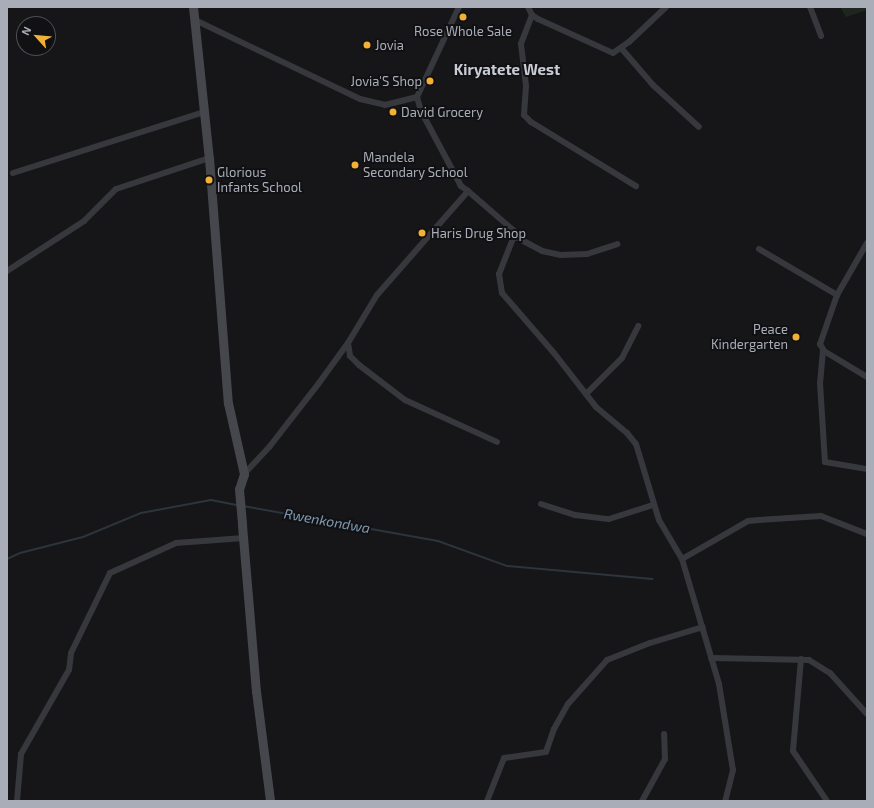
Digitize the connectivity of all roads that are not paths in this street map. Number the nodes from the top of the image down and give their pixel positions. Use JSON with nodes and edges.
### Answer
{"nodes":[{"id":1,"x":193,"y":7,"type":"edge"},
{"id":2,"x":459,"y":7,"type":"edge"},
{"id":3,"x":528,"y":7,"type":"edge"},
{"id":4,"x":666,"y":7,"type":"edge"},
{"id":5,"x":810,"y":7,"type":"edge"},
{"id":6,"x":532,"y":15,"type":"junction"},
{"id":7,"x":195,"y":20,"type":"junction"},
{"id":8,"x":821,"y":36,"type":"dead end"},
{"id":9,"x":622,"y":49,"type":"junction"},
{"id":10,"x":417,"y":97,"type":"junction"},
{"id":11,"x":204,"y":112,"type":"junction"},
{"id":12,"x":699,"y":127,"type":"dead end"},
{"id":13,"x":209,"y":158,"type":"junction"},
{"id":14,"x":13,"y":173,"type":"dead end"},
{"id":15,"x":636,"y":186,"type":"dead end"},
{"id":16,"x":468,"y":191,"type":"junction"},
{"id":17,"x":514,"y":236,"type":"junction"},
{"id":18,"x":867,"y":243,"type":"edge"},
{"id":19,"x":616,"y":244,"type":"dead end"},
{"id":20,"x":759,"y":249,"type":"dead end"},
{"id":21,"x":7,"y":271,"type":"edge"},
{"id":22,"x":837,"y":295,"type":"junction"},
{"id":23,"x":638,"y":326,"type":"dead end"},
{"id":24,"x":348,"y":343,"type":"junction"},
{"id":25,"x":823,"y":350,"type":"junction"},
{"id":26,"x":867,"y":377,"type":"edge"},
{"id":27,"x":586,"y":394,"type":"junction"},
{"id":28,"x":497,"y":442,"type":"dead end"},
{"id":29,"x":867,"y":469,"type":"edge"},
{"id":30,"x":244,"y":474,"type":"junction"},
{"id":31,"x":541,"y":504,"type":"dead end"},
{"id":32,"x":653,"y":505,"type":"junction"},
{"id":33,"x":867,"y":534,"type":"edge"},
{"id":34,"x":244,"y":538,"type":"junction"},
{"id":35,"x":682,"y":559,"type":"junction"},
{"id":36,"x":703,"y":627,"type":"junction"},
{"id":37,"x":712,"y":658,"type":"junction"},
{"id":38,"x":801,"y":659,"type":"junction"},
{"id":39,"x":867,"y":714,"type":"edge"},
{"id":40,"x":664,"y":734,"type":"dead end"},
{"id":41,"x":17,"y":801,"type":"edge"},
{"id":42,"x":270,"y":801,"type":"edge"},
{"id":43,"x":487,"y":801,"type":"edge"},
{"id":44,"x":642,"y":801,"type":"edge"},
{"id":45,"x":725,"y":801,"type":"edge"},
{"id":46,"x":827,"y":801,"type":"edge"}],
"edges":[{"from":1,"to":7,"type":"street"},
{"from":2,"to":10,"type":"street"},
{"from":3,"to":6,"type":"street"},
{"from":4,"to":9,"type":"street"},
{"from":5,"to":8,"type":"street"},
{"from":6,"to":9,"type":"street"},
{"from":6,"to":15,"type":"street"},
{"from":7,"to":10,"type":"street"},
{"from":7,"to":11,"type":"street"},
{"from":9,"to":12,"type":"street"},
{"from":10,"to":16,"type":"street"},
{"from":11,"to":13,"type":"street"},
{"from":11,"to":14,"type":"street"},
{"from":13,"to":21,"type":"street"},
{"from":13,"to":30,"type":"street"},
{"from":16,"to":17,"type":"street"},
{"from":16,"to":24,"type":"street"},
{"from":17,"to":19,"type":"street"},
{"from":17,"to":27,"type":"street"},
{"from":18,"to":22,"type":"street"},
{"from":20,"to":22,"type":"street"},
{"from":22,"to":25,"type":"street"},
{"from":23,"to":27,"type":"street"},
{"from":24,"to":28,"type":"street"},
{"from":24,"to":30,"type":"street"},
{"from":25,"to":26,"type":"street"},
{"from":25,"to":29,"type":"street"},
{"from":27,"to":32,"type":"street"},
{"from":30,"to":34,"type":"street"},
{"from":31,"to":32,"type":"street"},
{"from":32,"to":35,"type":"street"},
{"from":33,"to":35,"type":"street"},
{"from":34,"to":41,"type":"street"},
{"from":34,"to":42,"type":"street"},
{"from":35,"to":36,"type":"street"},
{"from":36,"to":37,"type":"street"},
{"from":36,"to":43,"type":"street"},
{"from":37,"to":38,"type":"street"},
{"from":37,"to":45,"type":"street"},
{"from":38,"to":39,"type":"street"},
{"from":38,"to":46,"type":"street"},
{"from":40,"to":44,"type":"street"}]}
